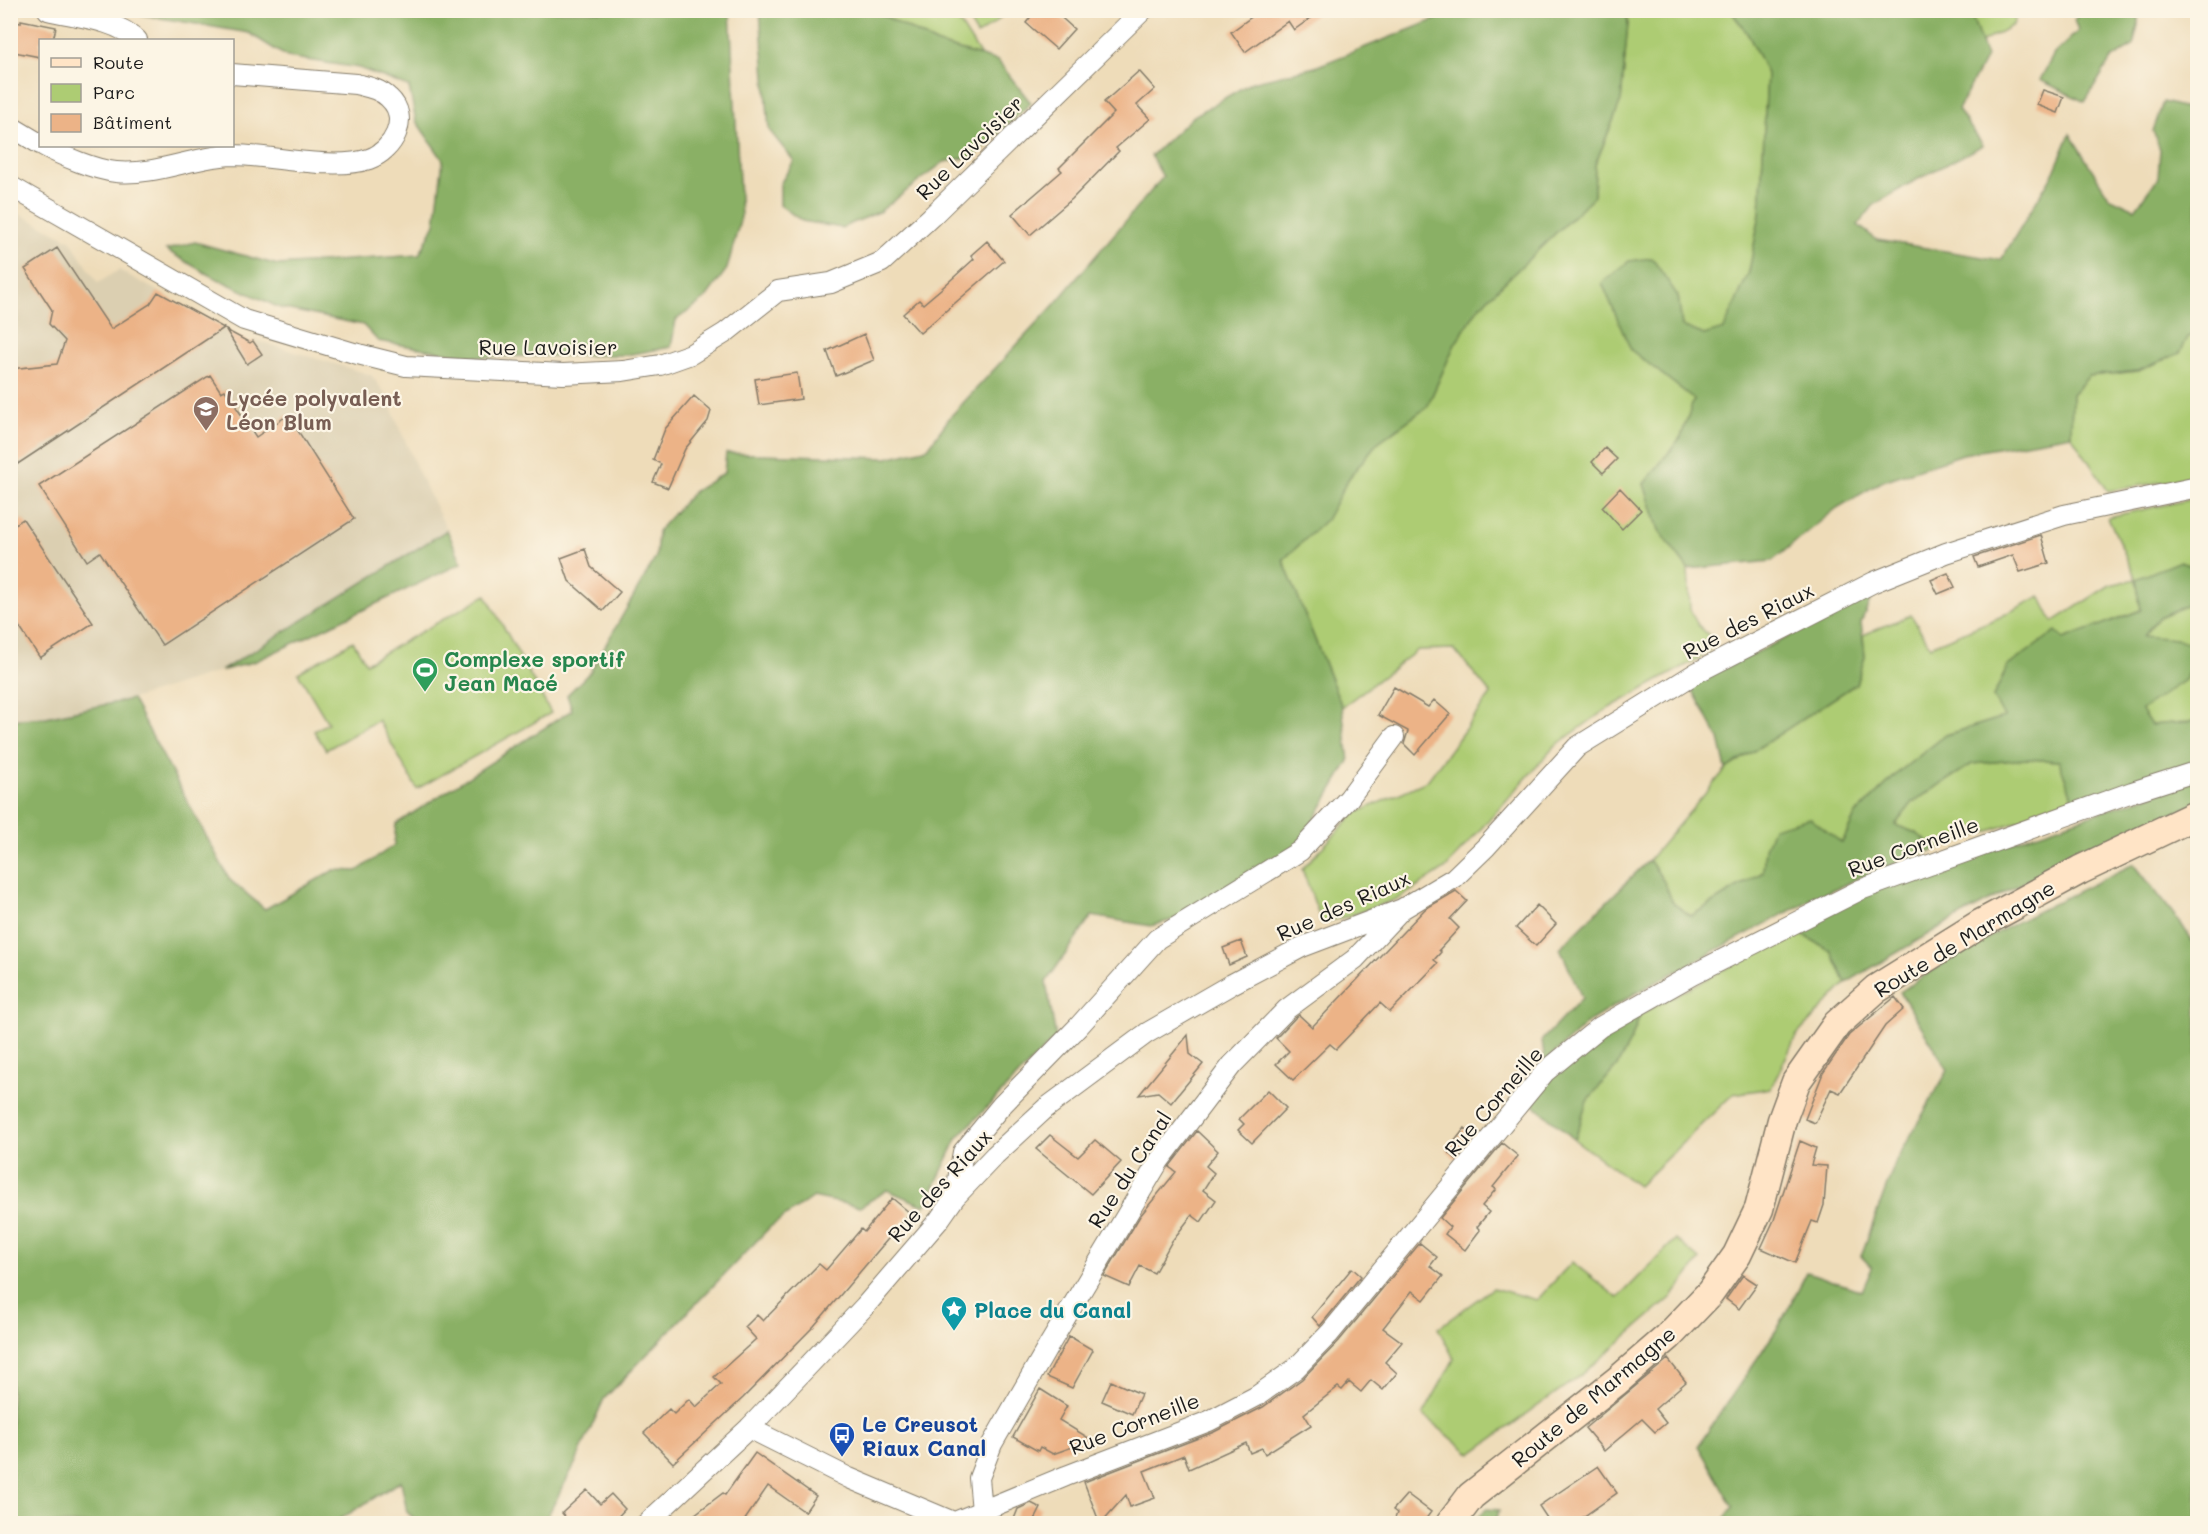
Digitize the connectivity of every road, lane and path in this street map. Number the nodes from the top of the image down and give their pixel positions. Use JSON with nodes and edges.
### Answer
{"nodes":[{"id":1,"x":48,"y":10,"type":"edge"},
{"id":2,"x":1143,"y":10,"type":"edge"},
{"id":3,"x":136,"y":39,"type":"edge"},
{"id":4,"x":234,"y":74,"type":"edge"},
{"id":5,"x":10,"y":126,"type":"edge"},
{"id":6,"x":39,"y":142,"type":"edge"},
{"id":7,"x":48,"y":147,"type":"edge"},
{"id":8,"x":10,"y":186,"type":"edge"},
{"id":9,"x":2198,"y":487,"type":"edge"},
{"id":10,"x":1394,"y":737,"type":"dead end"},
{"id":11,"x":2198,"y":771,"type":"edge"},
{"id":12,"x":2198,"y":814,"type":"edge"},
{"id":13,"x":1402,"y":909,"type":"junction"},
{"id":14,"x":956,"y":1197,"type":"junction"},
{"id":15,"x":749,"y":1428,"type":"junction"},
{"id":16,"x":982,"y":1511,"type":"junction"},
{"id":17,"x":945,"y":1521,"type":"edge"},
{"id":18,"x":646,"y":1524,"type":"edge"},
{"id":19,"x":1450,"y":1524,"type":"edge"}],
"edges":[{"from":1,"to":3,"type":"street"},
{"from":2,"to":8,"type":"street","name":"Rue Lavoisier"},
{"from":4,"to":7,"type":"street"},
{"from":5,"to":6,"type":"street"},
{"from":9,"to":13,"type":"street","name":"Rue des Riaux"},
{"from":10,"to":14,"type":"street"},
{"from":11,"to":16,"type":"street","name":"Rue Corneille"},
{"from":12,"to":19,"type":"street","name":"Route de Marmagne"},
{"from":13,"to":14,"type":"street","name":"Rue des Riaux"},
{"from":13,"to":16,"type":"street","name":"Rue du Canal"},
{"from":14,"to":15,"type":"street","name":"Rue des Riaux"},
{"from":15,"to":17,"type":"street"},
{"from":15,"to":18,"type":"street","name":"Rue des Riaux"},
{"from":16,"to":17,"type":"street","name":"Rue Corneille"}]}
